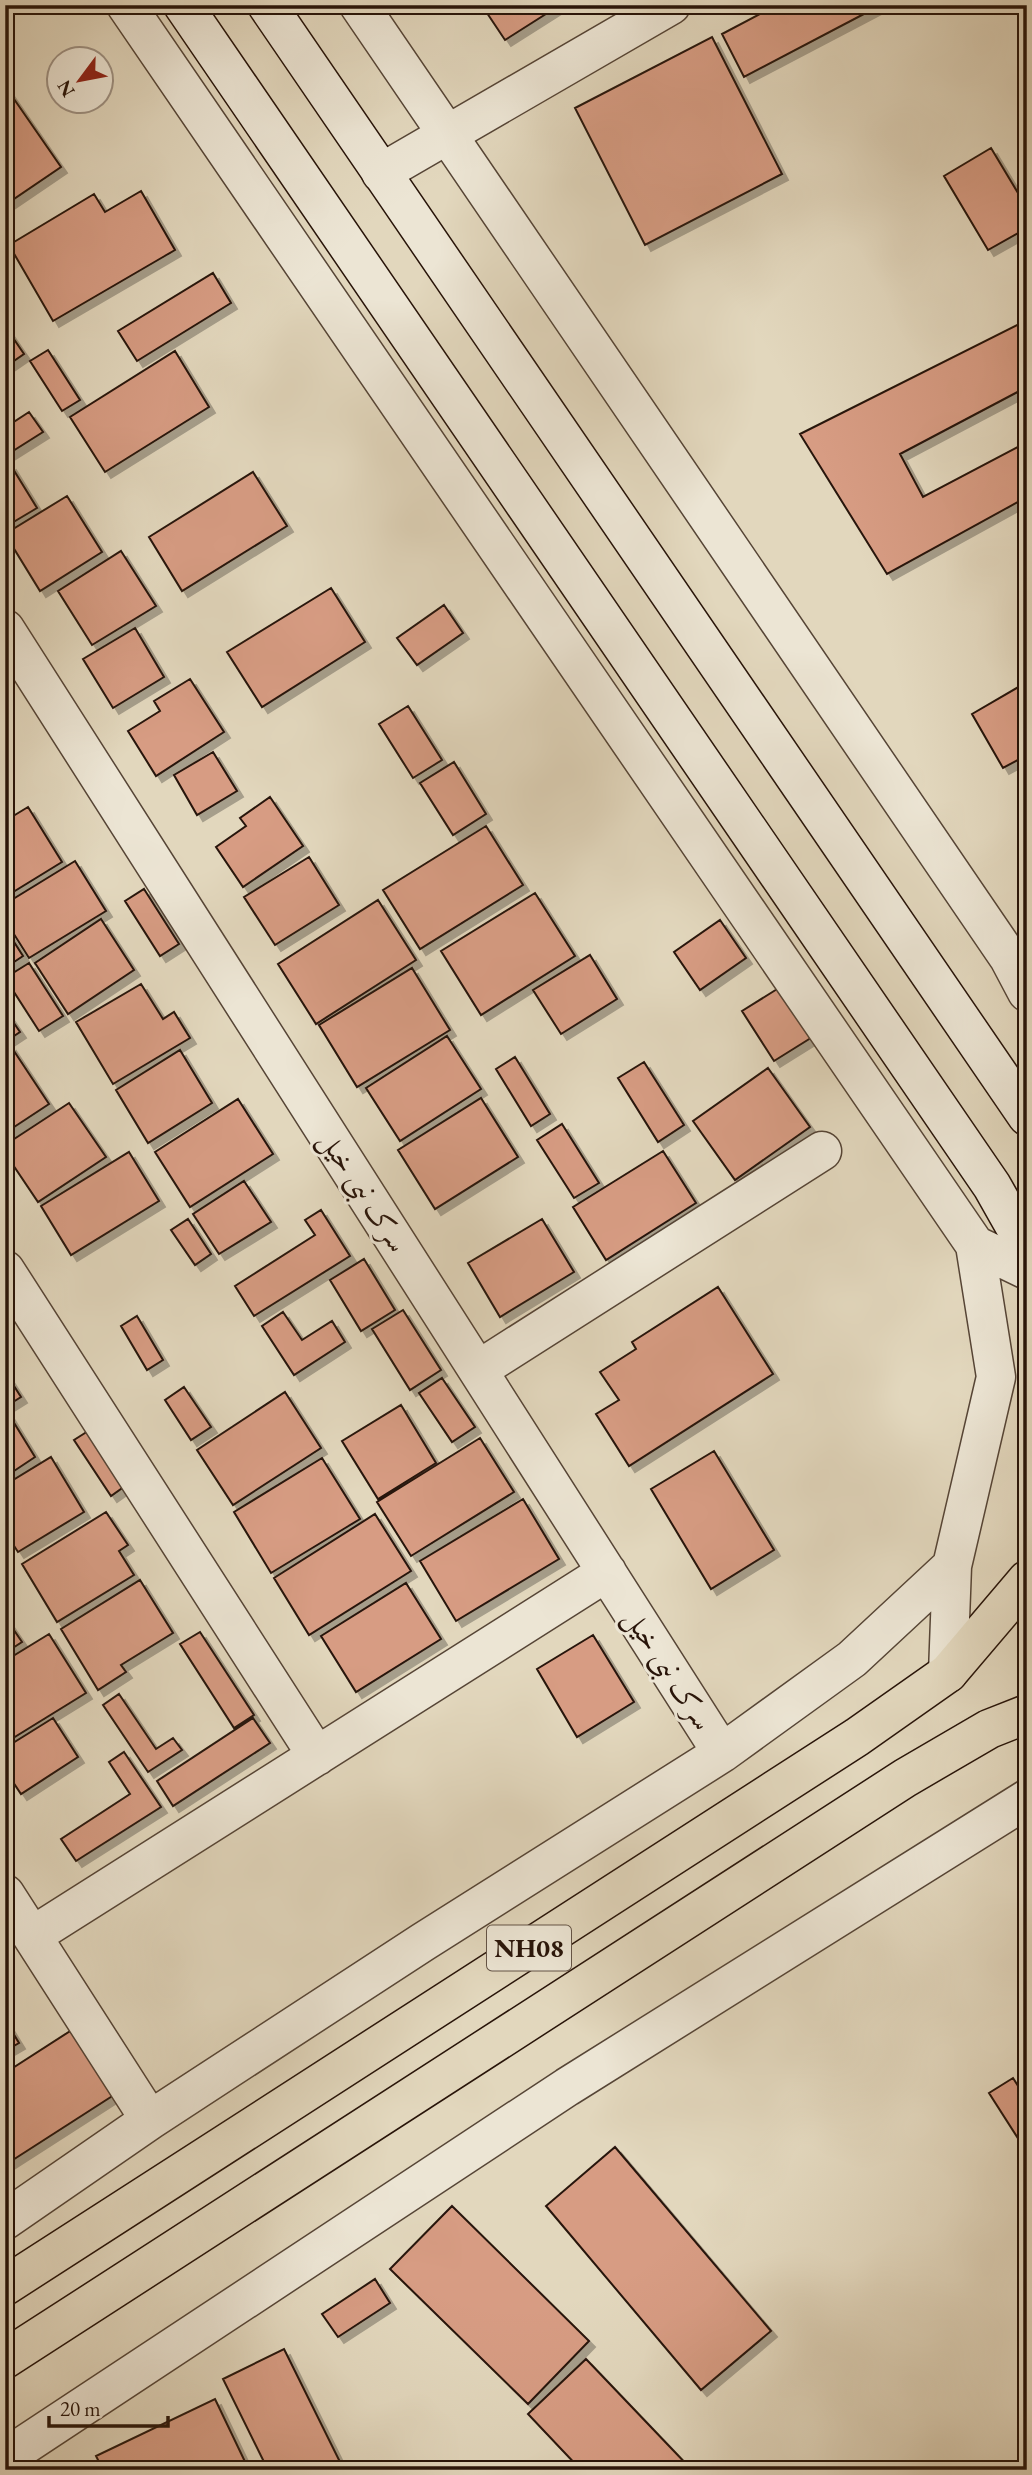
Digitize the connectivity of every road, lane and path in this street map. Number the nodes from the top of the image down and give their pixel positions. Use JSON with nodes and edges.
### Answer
{"nodes":[{"id":1,"x":126,"y":5,"type":"edge"},
{"id":2,"x":183,"y":5,"type":"edge"},
{"id":3,"x":267,"y":5,"type":"edge"},
{"id":4,"x":359,"y":5,"type":"edge"},
{"id":5,"x":671,"y":5,"type":"edge"},
{"id":6,"x":447,"y":133,"type":"junction"},
{"id":7,"x":381,"y":173,"type":"junction"},
{"id":8,"x":5,"y":629,"type":"edge"},
{"id":9,"x":1027,"y":992,"type":"edge"},
{"id":10,"x":1027,"y":1116,"type":"edge"},
{"id":11,"x":822,"y":1151,"type":"dead end"},
{"id":12,"x":975,"y":1245,"type":"junction"},
{"id":13,"x":1027,"y":1248,"type":"edge"},
{"id":14,"x":5,"y":1270,"type":"edge"},
{"id":15,"x":1027,"y":1270,"type":"edge"},
{"id":16,"x":478,"y":1370,"type":"junction"},
{"id":17,"x":953,"y":1566,"type":"junction"},
{"id":18,"x":607,"y":1572,"type":"junction"},
{"id":19,"x":1027,"y":1580,"type":"edge"},
{"id":20,"x":948,"y":1673,"type":"junction"},
{"id":21,"x":1027,"y":1714,"type":"edge"},
{"id":22,"x":722,"y":1753,"type":"junction"},
{"id":23,"x":317,"y":1756,"type":"junction"},
{"id":24,"x":1027,"y":1799,"type":"edge"},
{"id":25,"x":5,"y":1894,"type":"edge"},
{"id":26,"x":32,"y":1936,"type":"junction"},
{"id":27,"x":150,"y":2120,"type":"junction"},
{"id":28,"x":5,"y":2220,"type":"edge"},
{"id":29,"x":5,"y":2286,"type":"edge"},
{"id":30,"x":5,"y":2359,"type":"edge"},
{"id":31,"x":5,"y":2458,"type":"edge"}],
"edges":[{"from":1,"to":12,"type":"street"},
{"from":2,"to":13,"type":"street"},
{"from":3,"to":7,"type":"street"},
{"from":4,"to":6,"type":"street"},
{"from":5,"to":6,"type":"street"},
{"from":6,"to":7,"type":"street"},
{"from":6,"to":9,"type":"street"},
{"from":7,"to":10,"type":"street"},
{"from":8,"to":16,"type":"street","name":"سرک نبی خیل"},
{"from":11,"to":16,"type":"street"},
{"from":12,"to":15,"type":"street"},
{"from":12,"to":17,"type":"street"},
{"from":14,"to":23,"type":"street"},
{"from":16,"to":18,"type":"street","name":"سرک نبی خیل"},
{"from":17,"to":20,"type":"street"},
{"from":17,"to":22,"type":"street"},
{"from":18,"to":22,"type":"street","name":"سرک نبی خیل"},
{"from":18,"to":23,"type":"street"},
{"from":19,"to":20,"type":"highway","number":"NH08"},
{"from":20,"to":29,"type":"highway","number":"NH08"},
{"from":21,"to":30,"type":"highway","number":"NH08"},
{"from":22,"to":27,"type":"street"},
{"from":23,"to":26,"type":"street"},
{"from":24,"to":31,"type":"street"},
{"from":25,"to":26,"type":"street"},
{"from":26,"to":27,"type":"street"},
{"from":27,"to":28,"type":"street"}]}
